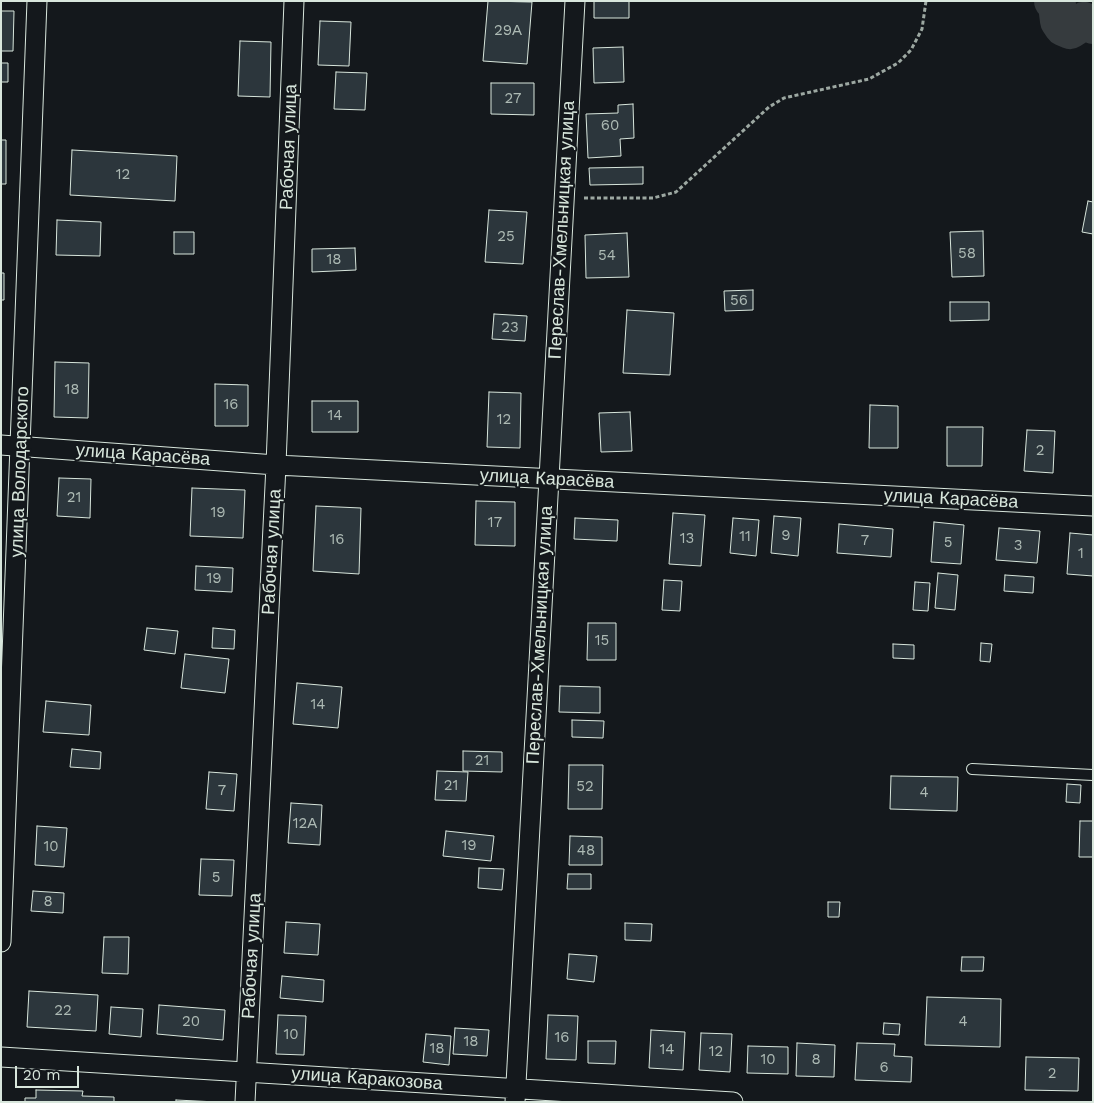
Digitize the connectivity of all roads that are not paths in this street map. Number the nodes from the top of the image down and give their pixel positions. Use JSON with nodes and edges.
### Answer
{"nodes":[{"id":1,"x":37,"y":1,"type":"edge"},
{"id":2,"x":294,"y":1,"type":"edge"},
{"id":3,"x":575,"y":1,"type":"edge"},
{"id":4,"x":1,"y":445,"type":"edge"},
{"id":5,"x":22,"y":445,"type":"junction"},
{"id":6,"x":276,"y":465,"type":"junction"},
{"id":7,"x":548,"y":479,"type":"junction"},
{"id":8,"x":1093,"y":506,"type":"edge"},
{"id":9,"x":972,"y":770,"type":"dead end"},
{"id":10,"x":1093,"y":775,"type":"edge"},
{"id":11,"x":1,"y":942,"type":"edge"},
{"id":12,"x":1,"y":1057,"type":"edge"},
{"id":13,"x":246,"y":1071,"type":"junction"},
{"id":14,"x":516,"y":1095,"type":"edge"},
{"id":15,"x":245,"y":1102,"type":"edge"},
{"id":16,"x":733,"y":1102,"type":"edge"}],
"edges":[{"from":1,"to":5,"type":"street","name":"улица Володарского"},
{"from":2,"to":6,"type":"street","name":"Рабочая улица"},
{"from":3,"to":7,"type":"street","name":"Переслав-Хмельницкая улица"},
{"from":4,"to":5,"type":"street","name":"улица Карасёва"},
{"from":5,"to":6,"type":"street","name":"улица Карасёва"},
{"from":5,"to":11,"type":"street","name":"улица Володарского"},
{"from":6,"to":7,"type":"street","name":"улица Карасёва"},
{"from":6,"to":13,"type":"street","name":"Рабочая улица"},
{"from":7,"to":8,"type":"street","name":"улица Карасёва"},
{"from":7,"to":14,"type":"street","name":"Переслав-Хмельницкая улица"},
{"from":9,"to":10,"type":"lane"},
{"from":12,"to":13,"type":"street","name":"улица Каракозова"},
{"from":13,"to":14,"type":"street","name":"улица Каракозова"},
{"from":13,"to":15,"type":"street","name":"Рабочая улица"},
{"from":14,"to":16,"type":"street","name":"улица Каракозова"}]}
